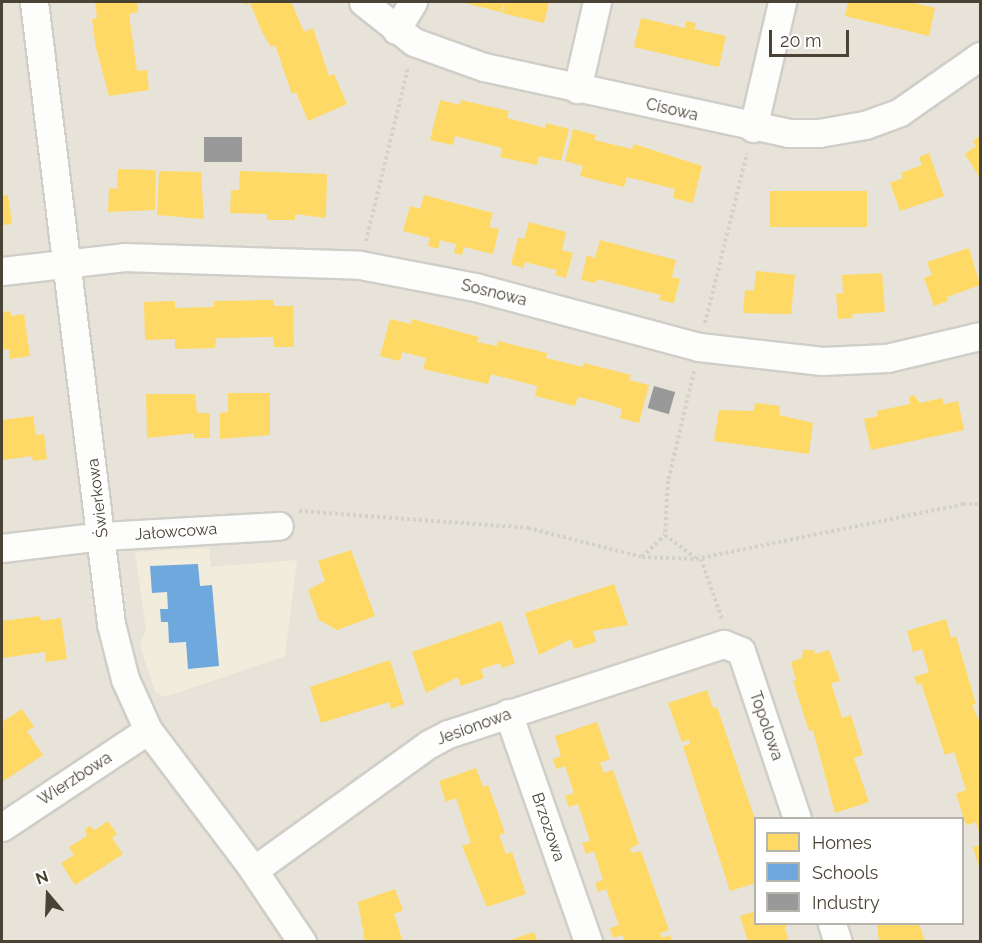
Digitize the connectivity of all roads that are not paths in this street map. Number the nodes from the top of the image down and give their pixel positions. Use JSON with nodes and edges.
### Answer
{"nodes":[{"id":1,"x":34,"y":2,"type":"edge"},
{"id":2,"x":363,"y":2,"type":"edge"},
{"id":3,"x":413,"y":2,"type":"edge"},
{"id":4,"x":597,"y":2,"type":"edge"},
{"id":5,"x":782,"y":2,"type":"edge"},
{"id":6,"x":405,"y":36,"type":"junction"},
{"id":7,"x":981,"y":56,"type":"edge"},
{"id":8,"x":577,"y":88,"type":"junction"},
{"id":9,"x":753,"y":129,"type":"junction"},
{"id":10,"x":68,"y":262,"type":"junction"},
{"id":11,"x":2,"y":271,"type":"edge"},
{"id":12,"x":981,"y":336,"type":"edge"},
{"id":13,"x":284,"y":519,"type":"road end"},
{"id":14,"x":103,"y":536,"type":"junction"},
{"id":15,"x":2,"y":548,"type":"edge"},
{"id":16,"x":724,"y":644,"type":"joint"},
{"id":17,"x":508,"y":713,"type":"junction"},
{"id":18,"x":148,"y":730,"type":"junction"},
{"id":19,"x":796,"y":817,"type":"edge"},
{"id":20,"x":2,"y":827,"type":"edge"},
{"id":21,"x":254,"y":870,"type":"junction"},
{"id":22,"x":832,"y":925,"type":"edge"},
{"id":23,"x":302,"y":942,"type":"edge"},
{"id":24,"x":588,"y":942,"type":"edge"},
{"id":25,"x":838,"y":942,"type":"edge"}],
"edges":[{"from":1,"to":10,"type":"street","name":"Świerkowa"},
{"from":2,"to":6,"type":"street","name":"Cisowa"},
{"from":3,"to":6,"type":"street"},
{"from":4,"to":8,"type":"street"},
{"from":5,"to":9,"type":"street"},
{"from":6,"to":8,"type":"street","name":"Cisowa"},
{"from":7,"to":9,"type":"street","name":"Cisowa"},
{"from":8,"to":9,"type":"street","name":"Cisowa"},
{"from":10,"to":11,"type":"street","name":"Sosnowa"},
{"from":10,"to":12,"type":"street","name":"Sosnowa"},
{"from":10,"to":14,"type":"street","name":"Świerkowa"},
{"from":13,"to":14,"type":"street","name":"Jałowcowa"},
{"from":14,"to":15,"type":"street","name":"Jałowcowa"},
{"from":14,"to":18,"type":"street","name":"Świerkowa"},
{"from":16,"to":17,"type":"street","name":"Jesionowa"},
{"from":16,"to":19,"type":"street","name":"Topolowa"},
{"from":17,"to":21,"type":"street","name":"Jesionowa"},
{"from":17,"to":24,"type":"street","name":"Brzozowa"},
{"from":18,"to":20,"type":"street","name":"Wierzbowa"},
{"from":18,"to":21,"type":"street","name":"Świerkowa"},
{"from":21,"to":23,"type":"street","name":"Świerkowa"},
{"from":22,"to":25,"type":"street"}]}
